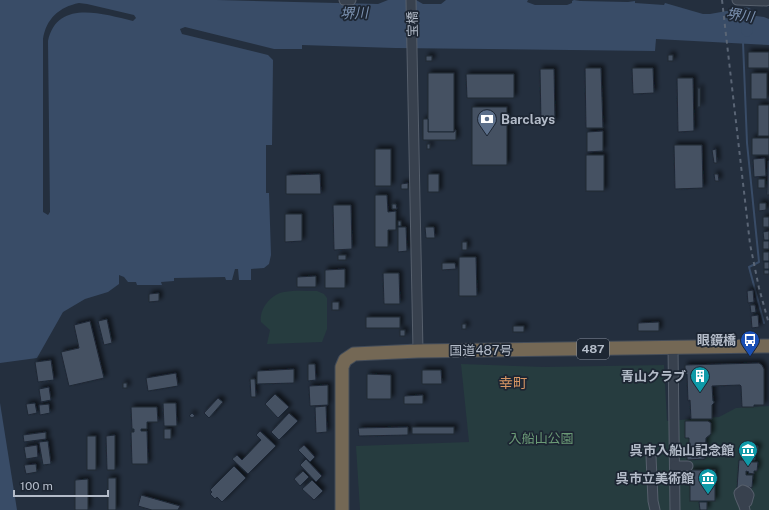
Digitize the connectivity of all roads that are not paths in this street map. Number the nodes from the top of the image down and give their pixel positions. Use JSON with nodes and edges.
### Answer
{"nodes":[{"id":1,"x":344,"y":0,"type":"edge"},
{"id":2,"x":351,"y":0,"type":"edge"},
{"id":3,"x":411,"y":0,"type":"edge"},
{"id":4,"x":737,"y":0,"type":"edge"},
{"id":5,"x":769,"y":0,"type":"edge"},
{"id":6,"x":769,"y":346,"type":"edge"},
{"id":7,"x":673,"y":348,"type":"junction"},
{"id":8,"x":418,"y":351,"type":"junction"},
{"id":9,"x":651,"y":456,"type":"dead end"},
{"id":10,"x":675,"y":466,"type":"junction"},
{"id":11,"x":688,"y":466,"type":"dead end"},
{"id":12,"x":342,"y":510,"type":"edge"},
{"id":13,"x":655,"y":510,"type":"edge"},
{"id":14,"x":675,"y":510,"type":"edge"}],
"edges":[{"from":1,"to":2,"type":"street"},
{"from":3,"to":8,"type":"street","name":"宝橋"},
{"from":4,"to":5,"type":"street"},
{"from":6,"to":7,"type":"highway","name":"国道487号","number":"487"},
{"from":7,"to":8,"type":"highway","name":"国道487号","number":"487"},
{"from":7,"to":10,"type":"street"},
{"from":8,"to":12,"type":"highway","name":"国道487号","number":"487"},
{"from":9,"to":13,"type":"street"},
{"from":10,"to":11,"type":"street"},
{"from":10,"to":14,"type":"street"}]}
